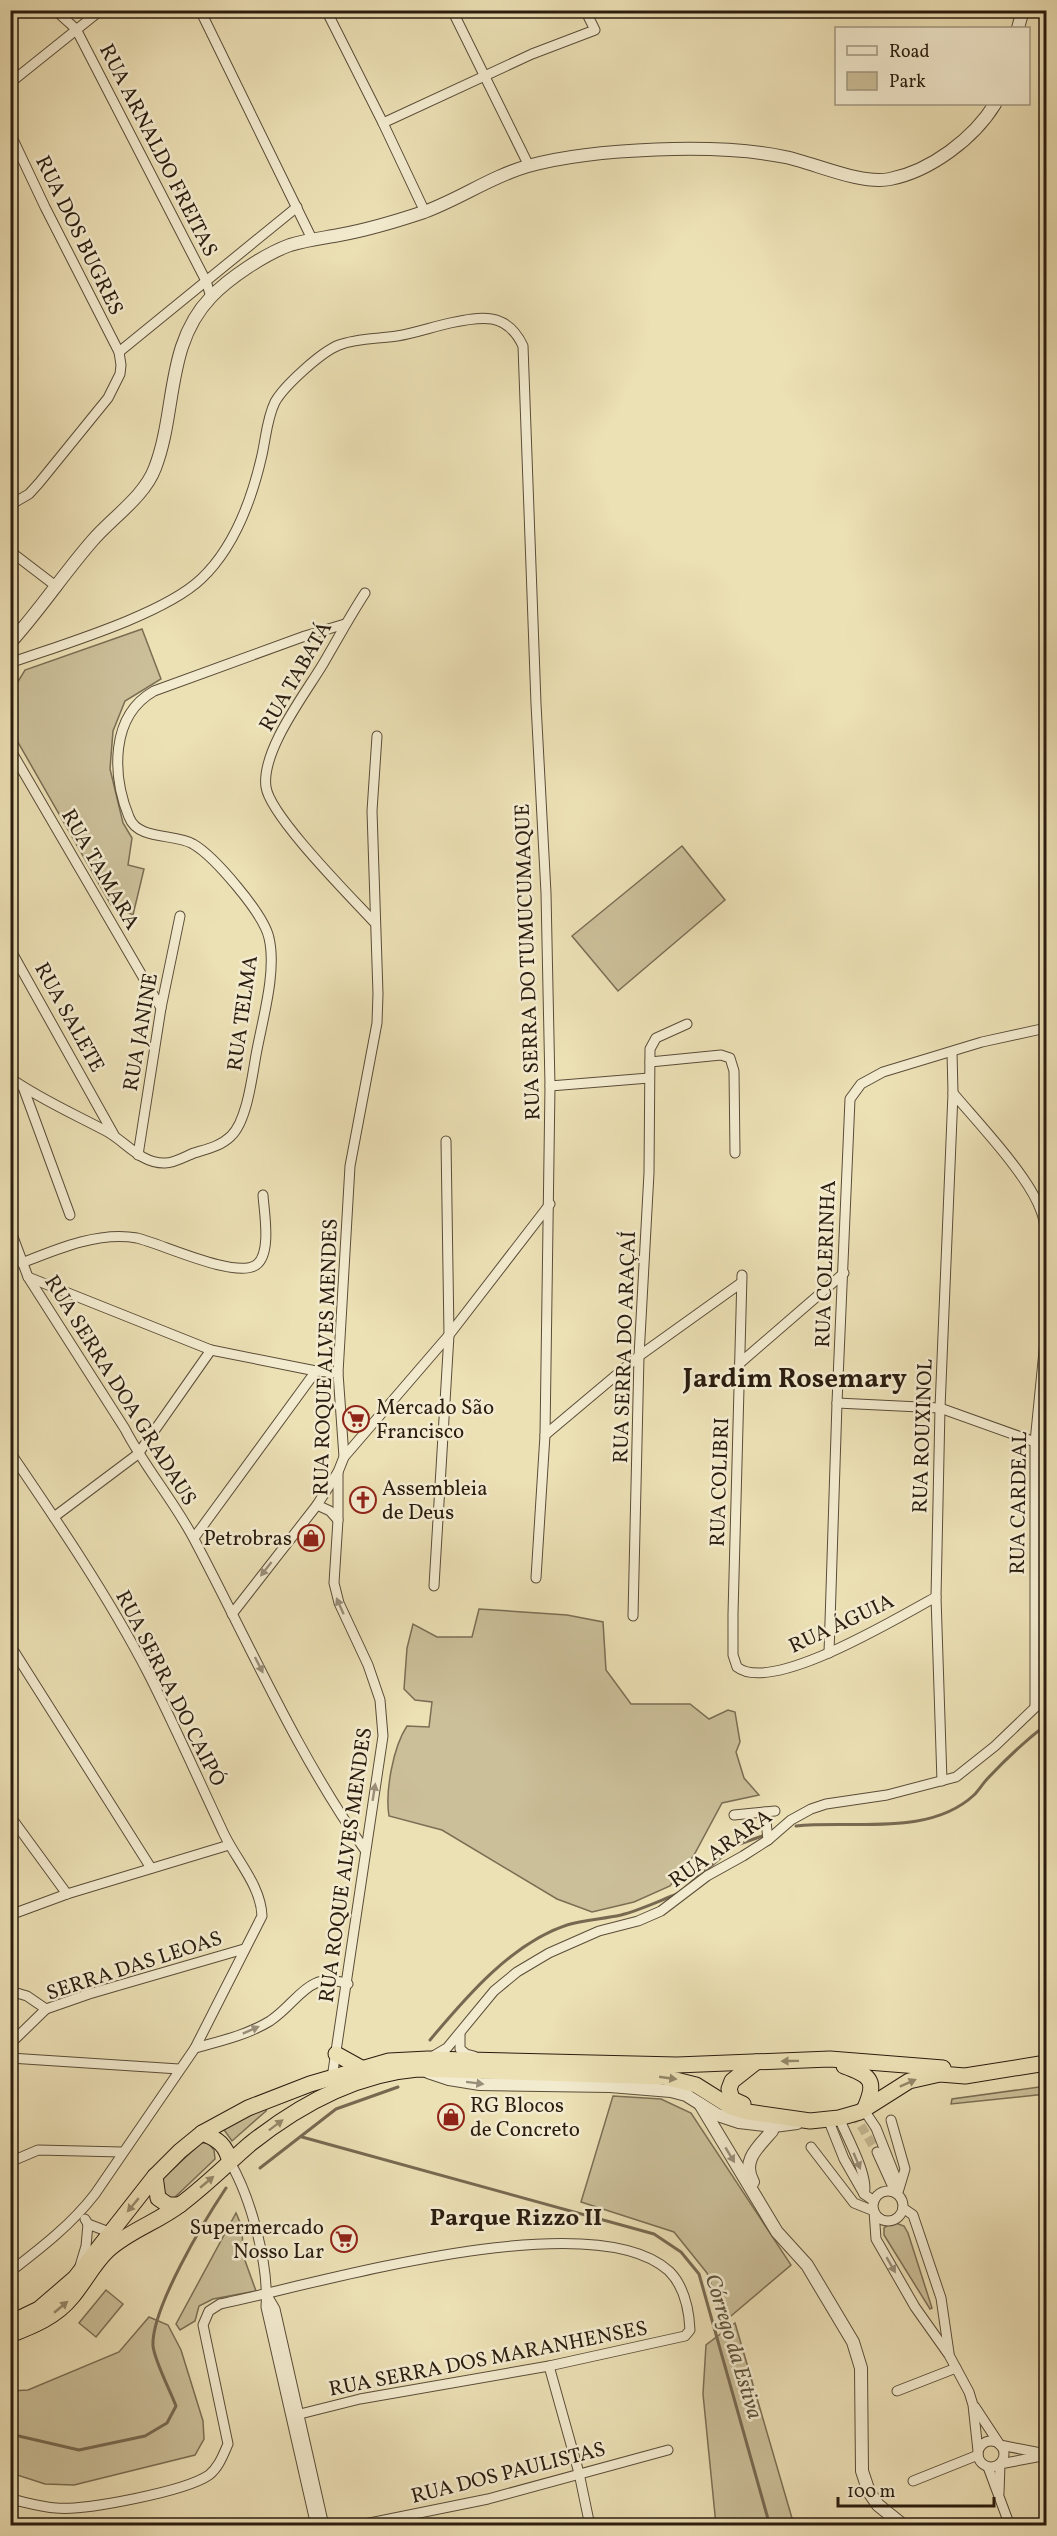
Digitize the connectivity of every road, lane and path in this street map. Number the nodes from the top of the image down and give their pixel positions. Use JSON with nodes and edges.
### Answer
{"nodes":[{"id":1,"x":55,"y":10,"type":"edge"},
{"id":2,"x":101,"y":10,"type":"edge"},
{"id":3,"x":200,"y":10,"type":"edge"},
{"id":4,"x":326,"y":10,"type":"edge"},
{"id":5,"x":452,"y":10,"type":"edge"},
{"id":6,"x":585,"y":10,"type":"edge"},
{"id":7,"x":1023,"y":10,"type":"edge"},
{"id":8,"x":1018,"y":27,"type":"edge"},
{"id":9,"x":76,"y":29,"type":"junction"},
{"id":10,"x":484,"y":77,"type":"junction"},
{"id":11,"x":10,"y":83,"type":"edge"},
{"id":12,"x":994,"y":105,"type":"edge"},
{"id":13,"x":383,"y":123,"type":"junction"},
{"id":14,"x":10,"y":133,"type":"edge"},
{"id":15,"x":529,"y":166,"type":"junction"},
{"id":16,"x":297,"y":207,"type":"junction"},
{"id":17,"x":425,"y":212,"type":"junction"},
{"id":18,"x":312,"y":240,"type":"junction"},
{"id":19,"x":206,"y":281,"type":"junction"},
{"id":20,"x":211,"y":297,"type":"junction"},
{"id":21,"x":10,"y":350,"type":"edge"},
{"id":22,"x":118,"y":352,"type":"junction"},
{"id":23,"x":10,"y":370,"type":"edge"},
{"id":24,"x":10,"y":505,"type":"edge"},
{"id":25,"x":10,"y":551,"type":"edge"},
{"id":26,"x":57,"y":587,"type":"junction"},
{"id":27,"x":365,"y":593,"type":"dead end"},
{"id":28,"x":345,"y":624,"type":"junction"},
{"id":29,"x":10,"y":643,"type":"edge"},
{"id":30,"x":10,"y":663,"type":"edge"},
{"id":31,"x":377,"y":735,"type":"dead end"},
{"id":32,"x":10,"y":749,"type":"edge"},
{"id":33,"x":180,"y":916,"type":"dead end"},
{"id":34,"x":374,"y":922,"type":"junction"},
{"id":35,"x":10,"y":949,"type":"edge"},
{"id":36,"x":161,"y":1008,"type":"junction"},
{"id":37,"x":687,"y":1024,"type":"dead end"},
{"id":38,"x":1047,"y":1028,"type":"edge"},
{"id":39,"x":952,"y":1052,"type":"junction"},
{"id":40,"x":650,"y":1062,"type":"junction"},
{"id":41,"x":10,"y":1078,"type":"edge"},
{"id":42,"x":649,"y":1078,"type":"junction"},
{"id":43,"x":550,"y":1086,"type":"junction"},
{"id":44,"x":23,"y":1087,"type":"junction"},
{"id":45,"x":953,"y":1093,"type":"junction"},
{"id":46,"x":114,"y":1135,"type":"junction"},
{"id":47,"x":446,"y":1141,"type":"dead end"},
{"id":48,"x":735,"y":1153,"type":"dead end"},
{"id":49,"x":138,"y":1155,"type":"junction"},
{"id":50,"x":263,"y":1195,"type":"dead end"},
{"id":51,"x":550,"y":1204,"type":"junction"},
{"id":52,"x":70,"y":1215,"type":"dead end"},
{"id":53,"x":10,"y":1229,"type":"edge"},
{"id":54,"x":1047,"y":1234,"type":"edge"},
{"id":55,"x":22,"y":1263,"type":"junction"},
{"id":56,"x":844,"y":1273,"type":"junction"},
{"id":57,"x":28,"y":1277,"type":"junction"},
{"id":58,"x":1047,"y":1301,"type":"edge"},
{"id":59,"x":449,"y":1335,"type":"junction"},
{"id":60,"x":211,"y":1350,"type":"junction"},
{"id":61,"x":639,"y":1356,"type":"junction"},
{"id":62,"x":740,"y":1363,"type":"junction"},
{"id":63,"x":316,"y":1371,"type":"junction"},
{"id":64,"x":338,"y":1373,"type":"junction"},
{"id":65,"x":837,"y":1403,"type":"junction"},
{"id":66,"x":940,"y":1408,"type":"junction"},
{"id":67,"x":545,"y":1435,"type":"junction"},
{"id":68,"x":1035,"y":1442,"type":"junction"},
{"id":69,"x":10,"y":1452,"type":"edge"},
{"id":70,"x":138,"y":1454,"type":"junction"},
{"id":71,"x":344,"y":1457,"type":"junction"},
{"id":72,"x":338,"y":1472,"type":"junction"},
{"id":73,"x":317,"y":1504,"type":"junction"},
{"id":74,"x":54,"y":1517,"type":"junction"},
{"id":75,"x":338,"y":1520,"type":"junction"},
{"id":76,"x":194,"y":1538,"type":"junction"},
{"id":77,"x":536,"y":1578,"type":"dead end"},
{"id":78,"x":434,"y":1586,"type":"dead end"},
{"id":79,"x":936,"y":1597,"type":"junction"},
{"id":80,"x":232,"y":1614,"type":"junction"},
{"id":81,"x":633,"y":1616,"type":"dead end"},
{"id":82,"x":10,"y":1646,"type":"edge"},
{"id":83,"x":829,"y":1653,"type":"junction"},
{"id":84,"x":733,"y":1655,"type":"joint"},
{"id":85,"x":1047,"y":1697,"type":"edge"},
{"id":86,"x":1035,"y":1707,"type":"junction"},
{"id":87,"x":942,"y":1781,"type":"junction"},
{"id":88,"x":734,"y":1815,"type":"dead end"},
{"id":89,"x":10,"y":1816,"type":"edge"},
{"id":90,"x":768,"y":1840,"type":"junction"},
{"id":91,"x":229,"y":1845,"type":"junction"},
{"id":92,"x":365,"y":1850,"type":"junction"},
{"id":93,"x":151,"y":1868,"type":"junction"},
{"id":94,"x":67,"y":1894,"type":"junction"},
{"id":95,"x":10,"y":1915,"type":"edge"},
{"id":96,"x":244,"y":1949,"type":"junction"},
{"id":97,"x":348,"y":1984,"type":"junction"},
{"id":98,"x":10,"y":1991,"type":"edge"},
{"id":99,"x":46,"y":2009,"type":"junction"},
{"id":100,"x":461,"y":2032,"type":"junction"},
{"id":101,"x":10,"y":2044,"type":"edge"},
{"id":102,"x":195,"y":2048,"type":"junction"},
{"id":103,"x":336,"y":2052,"type":"junction"},
{"id":104,"x":10,"y":2058,"type":"edge"},
{"id":105,"x":524,"y":2060,"type":"junction"},
{"id":106,"x":828,"y":2060,"type":"junction"},
{"id":107,"x":756,"y":2062,"type":"junction"},
{"id":108,"x":1047,"y":2063,"type":"edge"},
{"id":109,"x":423,"y":2064,"type":"junction"},
{"id":110,"x":179,"y":2069,"type":"junction"},
{"id":111,"x":363,"y":2069,"type":"junction"},
{"id":112,"x":1016,"y":2069,"type":"junction"},
{"id":113,"x":333,"y":2078,"type":"junction"},
{"id":114,"x":310,"y":2084,"type":"junction"},
{"id":115,"x":700,"y":2104,"type":"junction"},
{"id":116,"x":299,"y":2109,"type":"junction"},
{"id":117,"x":864,"y":2110,"type":"junction"},
{"id":118,"x":718,"y":2115,"type":"junction"},
{"id":119,"x":833,"y":2118,"type":"junction"},
{"id":120,"x":891,"y":2120,"type":"dead end"},
{"id":121,"x":806,"y":2121,"type":"junction"},
{"id":122,"x":774,"y":2123,"type":"junction"},
{"id":123,"x":202,"y":2133,"type":"junction"},
{"id":124,"x":811,"y":2147,"type":"dead end"},
{"id":125,"x":122,"y":2152,"type":"junction"},
{"id":126,"x":877,"y":2152,"type":"tunnel mouth"},
{"id":127,"x":10,"y":2162,"type":"edge"},
{"id":128,"x":230,"y":2162,"type":"junction"},
{"id":129,"x":155,"y":2176,"type":"junction"},
{"id":130,"x":898,"y":2192,"type":"junction"},
{"id":131,"x":180,"y":2205,"type":"junction"},
{"id":132,"x":874,"y":2206,"type":"junction"},
{"id":133,"x":903,"y":2208,"type":"junction"},
{"id":134,"x":81,"y":2212,"type":"junction"},
{"id":135,"x":88,"y":2224,"type":"junction"},
{"id":136,"x":109,"y":2232,"type":"junction"},
{"id":137,"x":777,"y":2232,"type":"junction"},
{"id":138,"x":10,"y":2272,"type":"edge"},
{"id":139,"x":75,"y":2278,"type":"junction"},
{"id":140,"x":267,"y":2294,"type":"junction"},
{"id":141,"x":10,"y":2323,"type":"edge"},
{"id":142,"x":10,"y":2335,"type":"edge"},
{"id":143,"x":949,"y":2355,"type":"junction"},
{"id":144,"x":549,"y":2366,"type":"junction"},
{"id":145,"x":956,"y":2368,"type":"junction"},
{"id":146,"x":897,"y":2391,"type":"dead end"},
{"id":147,"x":973,"y":2405,"type":"junction"},
{"id":148,"x":300,"y":2414,"type":"junction"},
{"id":149,"x":1000,"y":2445,"type":"junction"},
{"id":150,"x":668,"y":2450,"type":"dead end"},
{"id":151,"x":978,"y":2453,"type":"junction"},
{"id":152,"x":1047,"y":2454,"type":"edge"},
{"id":153,"x":1000,"y":2464,"type":"junction"},
{"id":154,"x":988,"y":2467,"type":"junction"},
{"id":155,"x":579,"y":2473,"type":"junction"},
{"id":156,"x":913,"y":2481,"type":"dead end"},
{"id":157,"x":999,"y":2493,"type":"junction"},
{"id":158,"x":10,"y":2499,"type":"edge"},
{"id":159,"x":316,"y":2526,"type":"edge"},
{"id":160,"x":324,"y":2526,"type":"edge"},
{"id":161,"x":355,"y":2526,"type":"edge"},
{"id":162,"x":590,"y":2526,"type":"edge"},
{"id":163,"x":904,"y":2526,"type":"edge"},
{"id":164,"x":1010,"y":2526,"type":"edge"}],
"edges":[{"from":1,"to":9,"type":"street","name":"RUA ARNALDO FREITAS"},
{"from":2,"to":9,"type":"street"},
{"from":3,"to":16,"type":"street"},
{"from":4,"to":13,"type":"street"},
{"from":5,"to":10,"type":"street"},
{"from":6,"to":10,"type":"street"},
{"from":7,"to":8,"type":"street"},
{"from":9,"to":11,"type":"street"},
{"from":9,"to":19,"type":"street","name":"RUA ARNALDO FREITAS"},
{"from":10,"to":13,"type":"street"},
{"from":10,"to":15,"type":"street"},
{"from":12,"to":15,"type":"street"},
{"from":13,"to":17,"type":"street"},
{"from":14,"to":22,"type":"street","name":"RUA DOS BUGRES"},
{"from":15,"to":17,"type":"street"},
{"from":16,"to":18,"type":"street"},
{"from":16,"to":19,"type":"street"},
{"from":17,"to":18,"type":"street"},
{"from":18,"to":20,"type":"street"},
{"from":19,"to":20,"type":"street","name":"RUA ARNALDO FREITAS"},
{"from":19,"to":22,"type":"street"},
{"from":20,"to":26,"type":"street"},
{"from":21,"to":23,"type":"street"},
{"from":22,"to":24,"type":"street"},
{"from":25,"to":26,"type":"street"},
{"from":26,"to":29,"type":"street"},
{"from":27,"to":28,"type":"street","name":"RUA TABATÁ"},
{"from":28,"to":34,"type":"street","name":"RUA TABATÁ"},
{"from":28,"to":49,"type":"street","name":"RUA TELMA"},
{"from":30,"to":43,"type":"street","name":"RUA SERRA DO TUMUCUMAQUE"},
{"from":31,"to":34,"type":"street","name":"RUA ROQUE ALVES MENDES"},
{"from":32,"to":36,"type":"street","name":"RUA TAMARA"},
{"from":33,"to":36,"type":"street","name":"RUA JANINE"},
{"from":34,"to":64,"type":"street","name":"RUA ROQUE ALVES MENDES"},
{"from":35,"to":46,"type":"street","name":"RUA SALETE"},
{"from":36,"to":49,"type":"street","name":"RUA JANINE"},
{"from":37,"to":40,"type":"street"},
{"from":38,"to":39,"type":"street","name":"RUA COLERINHA"},
{"from":39,"to":45,"type":"street","name":"RUA ROUXINOL"},
{"from":39,"to":56,"type":"street","name":"RUA COLERINHA"},
{"from":40,"to":42,"type":"street","name":"RUA SERRA DO ARAÇAÍ"},
{"from":40,"to":48,"type":"street"},
{"from":41,"to":44,"type":"street"},
{"from":42,"to":43,"type":"street"},
{"from":42,"to":61,"type":"street","name":"RUA SERRA DO ARAÇAÍ"},
{"from":43,"to":51,"type":"street","name":"RUA SERRA DO TUMUCUMAQUE"},
{"from":44,"to":46,"type":"street"},
{"from":44,"to":52,"type":"street"},
{"from":45,"to":54,"type":"street"},
{"from":45,"to":66,"type":"street","name":"RUA ROUXINOL"},
{"from":46,"to":49,"type":"street","name":"RUA TELMA"},
{"from":47,"to":59,"type":"street"},
{"from":50,"to":55,"type":"street"},
{"from":51,"to":59,"type":"street"},
{"from":51,"to":67,"type":"street","name":"RUA SERRA DO TUMUCUMAQUE"},
{"from":53,"to":55,"type":"street","name":"RUA SERRA DOA GRADAUS"},
{"from":55,"to":57,"type":"street","name":"RUA SERRA DOA GRADAUS"},
{"from":56,"to":62,"type":"street"},
{"from":56,"to":65,"type":"street","name":"RUA COLERINHA"},
{"from":57,"to":60,"type":"street"},
{"from":57,"to":70,"type":"street","name":"RUA SERRA DOA GRADAUS"},
{"from":58,"to":68,"type":"street","name":"RUA CARDEAL"},
{"from":59,"to":71,"type":"street"},
{"from":59,"to":78,"type":"street"},
{"from":60,"to":63,"type":"street"},
{"from":60,"to":70,"type":"street"},
{"from":61,"to":62,"type":"street","name":"RUA COLIBRI"},
{"from":61,"to":67,"type":"street"},
{"from":61,"to":81,"type":"street","name":"RUA SERRA DO ARAÇAÍ"},
{"from":62,"to":84,"type":"street","name":"RUA COLIBRI"},
{"from":63,"to":64,"type":"street"},
{"from":63,"to":76,"type":"street"},
{"from":64,"to":71,"type":"street","name":"RUA ROQUE ALVES MENDES"},
{"from":65,"to":66,"type":"street"},
{"from":65,"to":83,"type":"street","name":"RUA COLERINHA"},
{"from":66,"to":68,"type":"street"},
{"from":66,"to":79,"type":"street","name":"RUA ROUXINOL"},
{"from":67,"to":77,"type":"street","name":"RUA SERRA DO TUMUCUMAQUE"},
{"from":68,"to":86,"type":"street","name":"RUA CARDEAL"},
{"from":69,"to":74,"type":"street","name":"RUA SERRA DO CAIPÓ"},
{"from":70,"to":74,"type":"street"},
{"from":70,"to":76,"type":"street","name":"RUA SERRA DOA GRADAUS"},
{"from":71,"to":72,"type":"street","name":"RUA ROQUE ALVES MENDES"},
{"from":72,"to":73,"type":"street"},
{"from":72,"to":75,"type":"street","name":"RUA ROQUE ALVES MENDES"},
{"from":73,"to":75,"type":"street"},
{"from":73,"to":80,"type":"street","one_way":true},
{"from":74,"to":91,"type":"street","name":"RUA SERRA DO CAIPÓ"},
{"from":92,"to":75,"type":"street","name":"RUA ROQUE ALVES MENDES","one_way":true},
{"from":76,"to":80,"type":"street","name":"RUA SERRA DOA GRADAUS"},
{"from":79,"to":83,"type":"street","name":"RUA ÁGUIA"},
{"from":79,"to":87,"type":"street","name":"RUA ROUXINOL"},
{"from":80,"to":92,"type":"street","name":"RUA SERRA DOA GRADAUS","one_way":true},
{"from":82,"to":93,"type":"street"},
{"from":83,"to":84,"type":"street","name":"RUA ÁGUIA"},
{"from":85,"to":86,"type":"street","name":"RUA ARARA"},
{"from":86,"to":87,"type":"street","name":"RUA ARARA"},
{"from":87,"to":90,"type":"street","name":"RUA ARARA"},
{"from":88,"to":90,"type":"street"},
{"from":89,"to":94,"type":"street"},
{"from":90,"to":100,"type":"street","name":"RUA ARARA"},
{"from":91,"to":93,"type":"street"},
{"from":91,"to":96,"type":"street","name":"RUA SERRA DO CAIPÓ"},
{"from":92,"to":97,"type":"street","name":"RUA ROQUE ALVES MENDES"},
{"from":93,"to":94,"type":"street"},
{"from":94,"to":95,"type":"street"},
{"from":96,"to":99,"type":"street","name":"SERRA DAS LEOAS"},
{"from":96,"to":102,"type":"street","name":"RUA SERRA DO CAIPÓ"},
{"from":102,"to":97,"type":"street","one_way":true},
{"from":97,"to":103,"type":"street","name":"RUA ROQUE ALVES MENDES"},
{"from":98,"to":99,"type":"street"},
{"from":99,"to":101,"type":"street","name":"SERRA DAS LEOAS"},
{"from":100,"to":105,"type":"street"},
{"from":100,"to":109,"type":"street","name":"RUA ARARA"},
{"from":102,"to":110,"type":"street","name":"RUA SERRA DO CAIPÓ"},
{"from":103,"to":111,"type":"highway"},
{"from":103,"to":113,"type":"street","name":"RUA ROQUE ALVES MENDES"},
{"from":103,"to":114,"type":"street"},
{"from":104,"to":110,"type":"street"},
{"from":105,"to":107,"type":"highway"},
{"from":105,"to":109,"type":"highway"},
{"from":106,"to":107,"type":"highway","one_way":true},
{"from":106,"to":112,"type":"highway"},
{"from":106,"to":117,"type":"highway"},
{"from":107,"to":122,"type":"highway"},
{"from":108,"to":112,"type":"highway"},
{"from":109,"to":111,"type":"highway"},
{"from":109,"to":115,"type":"street","one_way":true},
{"from":109,"to":116,"type":"highway"},
{"from":109,"to":122,"type":"highway","one_way":true},
{"from":110,"to":125,"type":"street","name":"RUA SERRA DO CAIPÓ"},
{"from":111,"to":113,"type":"highway"},
{"from":117,"to":112,"type":"highway","one_way":true},
{"from":113,"to":114,"type":"highway"},
{"from":113,"to":116,"type":"highway"},
{"from":114,"to":123,"type":"highway"},
{"from":115,"to":118,"type":"street"},
{"from":115,"to":137,"type":"street","one_way":true},
{"from":128,"to":116,"type":"highway","one_way":true},
{"from":117,"to":119,"type":"highway"},
{"from":117,"to":130,"type":"street"},
{"from":118,"to":121,"type":"street"},
{"from":118,"to":122,"type":"street"},
{"from":119,"to":121,"type":"highway"},
{"from":119,"to":132,"type":"street","one_way":true},
{"from":120,"to":130,"type":"street"},
{"from":121,"to":122,"type":"highway"},
{"from":122,"to":137,"type":"street"},
{"from":123,"to":128,"type":"highway"},
{"from":123,"to":129,"type":"highway"},
{"from":124,"to":132,"type":"street"},
{"from":125,"to":127,"type":"street"},
{"from":125,"to":134,"type":"street","name":"RUA SERRA DO CAIPÓ"},
{"from":126,"to":130,"type":"street"},
{"from":131,"to":128,"type":"highway","one_way":true},
{"from":128,"to":140,"type":"street"},
{"from":129,"to":131,"type":"highway"},
{"from":129,"to":136,"type":"highway","one_way":true},
{"from":142,"to":131,"type":"highway","one_way":true},
{"from":132,"to":133,"type":"street"},
{"from":132,"to":133,"type":"street"},
{"from":132,"to":143,"type":"street","one_way":true},
{"from":133,"to":143,"type":"street"},
{"from":134,"to":135,"type":"street"},
{"from":134,"to":138,"type":"street","name":"RUA SERRA DO CAIPÓ"},
{"from":135,"to":136,"type":"street"},
{"from":135,"to":139,"type":"street"},
{"from":136,"to":139,"type":"highway"},
{"from":137,"to":163,"type":"street"},
{"from":139,"to":141,"type":"highway"},
{"from":140,"to":144,"type":"street","name":"RUA SERRA DOS MARANHENSES"},
{"from":140,"to":148,"type":"street"},
{"from":140,"to":158,"type":"street"},
{"from":140,"to":159,"type":"street"},
{"from":143,"to":145,"type":"street"},
{"from":144,"to":148,"type":"street","name":"RUA SERRA DOS MARANHENSES"},
{"from":144,"to":155,"type":"street"},
{"from":145,"to":146,"type":"street"},
{"from":145,"to":147,"type":"street"},
{"from":147,"to":149,"type":"street"},
{"from":147,"to":151,"type":"street"},
{"from":148,"to":160,"type":"street"},
{"from":149,"to":151,"type":"street"},
{"from":149,"to":152,"type":"street"},
{"from":149,"to":153,"type":"street"},
{"from":150,"to":155,"type":"street","name":"RUA DOS PAULISTAS"},
{"from":151,"to":154,"type":"street"},
{"from":151,"to":156,"type":"street"},
{"from":152,"to":153,"type":"street"},
{"from":153,"to":154,"type":"street"},
{"from":153,"to":157,"type":"street"},
{"from":154,"to":157,"type":"street"},
{"from":155,"to":161,"type":"street","name":"RUA DOS PAULISTAS"},
{"from":155,"to":162,"type":"street"},
{"from":157,"to":164,"type":"street"}]}
